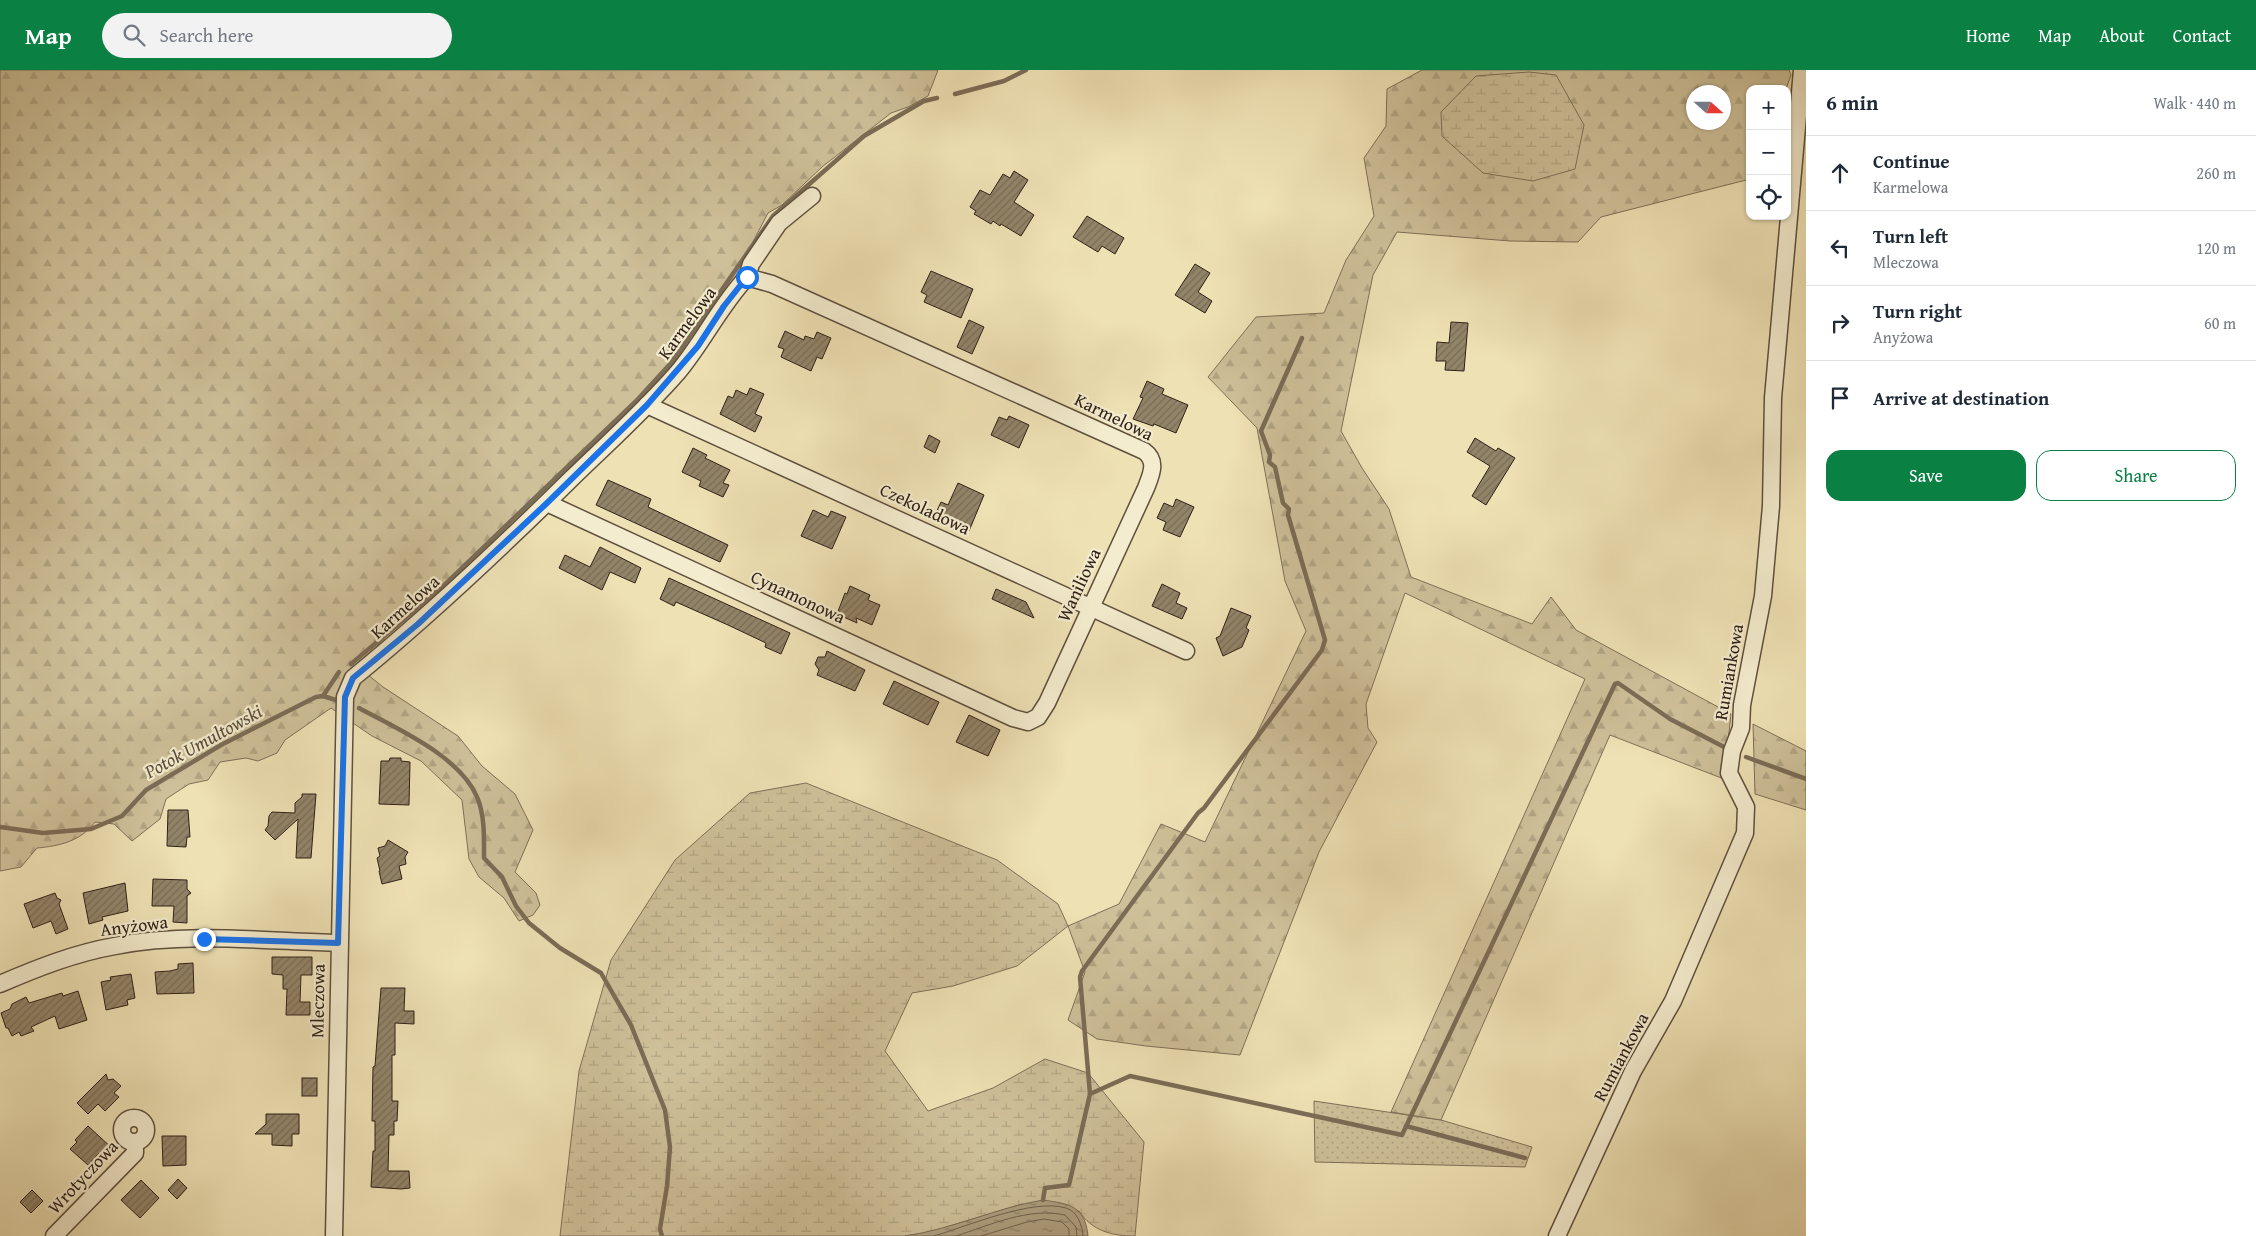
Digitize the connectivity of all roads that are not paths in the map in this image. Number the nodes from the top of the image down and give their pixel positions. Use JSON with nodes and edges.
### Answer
{"nodes":[{"id":1,"x":1802,"y":70,"type":"edge"},
{"id":2,"x":812,"y":196,"type":"dead end"},
{"id":3,"x":747,"y":277,"type":"junction"},
{"id":4,"x":647,"y":405,"type":"junction"},
{"id":5,"x":1152,"y":462,"type":"joint"},
{"id":6,"x":547,"y":503,"type":"junction"},
{"id":7,"x":1092,"y":608,"type":"junction"},
{"id":8,"x":1186,"y":651,"type":"dead end"},
{"id":9,"x":353,"y":678,"type":"joint"},
{"id":10,"x":1034,"y":720,"type":"joint"},
{"id":11,"x":338,"y":943,"type":"junction"},
{"id":12,"x":0,"y":984,"type":"edge"},
{"id":13,"x":135,"y":1142,"type":"dead end"},
{"id":14,"x":54,"y":1236,"type":"edge"},
{"id":15,"x":334,"y":1236,"type":"edge"},
{"id":16,"x":1557,"y":1236,"type":"edge"}],
"edges":[{"from":1,"to":16,"type":"street","name":"Rumiankowa"},
{"from":2,"to":3,"type":"street"},
{"from":3,"to":4,"type":"street","name":"Karmelowa"},
{"from":3,"to":5,"type":"street","name":"Karmelowa"},
{"from":4,"to":6,"type":"street","name":"Karmelowa"},
{"from":4,"to":7,"type":"street","name":"Czekoladowa"},
{"from":5,"to":7,"type":"street","name":"Waniliowa"},
{"from":6,"to":9,"type":"street","name":"Karmelowa"},
{"from":6,"to":10,"type":"street","name":"Cynamonowa"},
{"from":7,"to":8,"type":"street","name":"Czekoladowa"},
{"from":7,"to":10,"type":"street","name":"Waniliowa"},
{"from":9,"to":11,"type":"street","name":"Mleczowa"},
{"from":11,"to":12,"type":"street","name":"Anyżowa"},
{"from":11,"to":15,"type":"street","name":"Mleczowa"},
{"from":13,"to":14,"type":"street","name":"Wrotyczowa"}]}
